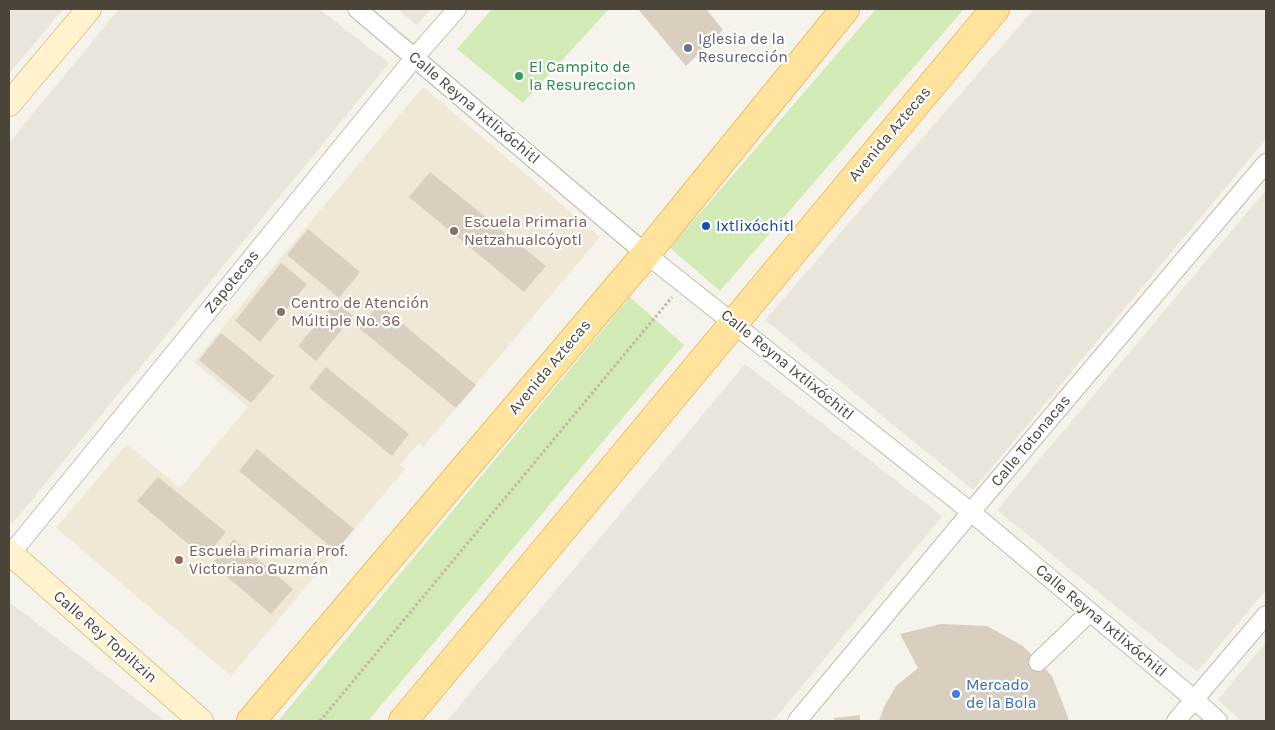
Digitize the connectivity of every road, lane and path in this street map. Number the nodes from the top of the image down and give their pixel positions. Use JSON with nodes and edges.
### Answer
{"nodes":[{"id":1,"x":89,"y":9,"type":"edge"},
{"id":2,"x":356,"y":9,"type":"edge"},
{"id":3,"x":457,"y":9,"type":"edge"},
{"id":4,"x":845,"y":9,"type":"edge"},
{"id":5,"x":994,"y":9,"type":"edge"},
{"id":6,"x":415,"y":57,"type":"junction"},
{"id":7,"x":9,"y":104,"type":"edge"},
{"id":8,"x":1266,"y":163,"type":"edge"},
{"id":9,"x":646,"y":254,"type":"junction"},
{"id":10,"x":684,"y":283,"type":"junction"},
{"id":11,"x":734,"y":323,"type":"junction"},
{"id":12,"x":971,"y":512,"type":"junction"},
{"id":13,"x":9,"y":554,"type":"edge"},
{"id":14,"x":1090,"y":612,"type":"junction"},
{"id":15,"x":1266,"y":615,"type":"edge"},
{"id":16,"x":1038,"y":662,"type":"dead end"},
{"id":17,"x":1195,"y":700,"type":"junction"},
{"id":18,"x":201,"y":721,"type":"edge"},
{"id":19,"x":251,"y":721,"type":"edge"},
{"id":20,"x":320,"y":721,"type":"edge"},
{"id":21,"x":402,"y":721,"type":"edge"},
{"id":22,"x":797,"y":721,"type":"edge"},
{"id":23,"x":1176,"y":721,"type":"edge"},
{"id":24,"x":1218,"y":721,"type":"edge"}],
"edges":[{"from":1,"to":7,"type":"street"},
{"from":2,"to":6,"type":"street","name":"Calle Reyna Ixtlixóchitl"},
{"from":3,"to":6,"type":"street","name":"Zapotecas"},
{"from":4,"to":9,"type":"main road","name":"Avenida Aztecas"},
{"from":5,"to":11,"type":"main road","name":"Avenida Aztecas"},
{"from":6,"to":9,"type":"street","name":"Calle Reyna Ixtlixóchitl"},
{"from":6,"to":13,"type":"street","name":"Zapotecas"},
{"from":8,"to":12,"type":"street","name":"Calle Totonacas"},
{"from":9,"to":10,"type":"street","name":"Calle Reyna Ixtlixóchitl"},
{"from":9,"to":19,"type":"main road","name":"Avenida Aztecas"},
{"from":10,"to":11,"type":"street","name":"Calle Reyna Ixtlixóchitl"},
{"from":10,"to":20,"type":"path"},
{"from":11,"to":12,"type":"street","name":"Calle Reyna Ixtlixóchitl"},
{"from":11,"to":21,"type":"main road","name":"Avenida Aztecas"},
{"from":12,"to":14,"type":"street","name":"Calle Reyna Ixtlixóchitl"},
{"from":12,"to":22,"type":"street","name":"Calle Totonacas"},
{"from":13,"to":18,"type":"street","name":"Calle Rey Topiltzin"},
{"from":14,"to":16,"type":"street"},
{"from":14,"to":17,"type":"street","name":"Calle Reyna Ixtlixóchitl"},
{"from":15,"to":17,"type":"street"},
{"from":17,"to":23,"type":"street"},
{"from":17,"to":24,"type":"street","name":"Calle Reyna Ixtlixóchitl"}]}
